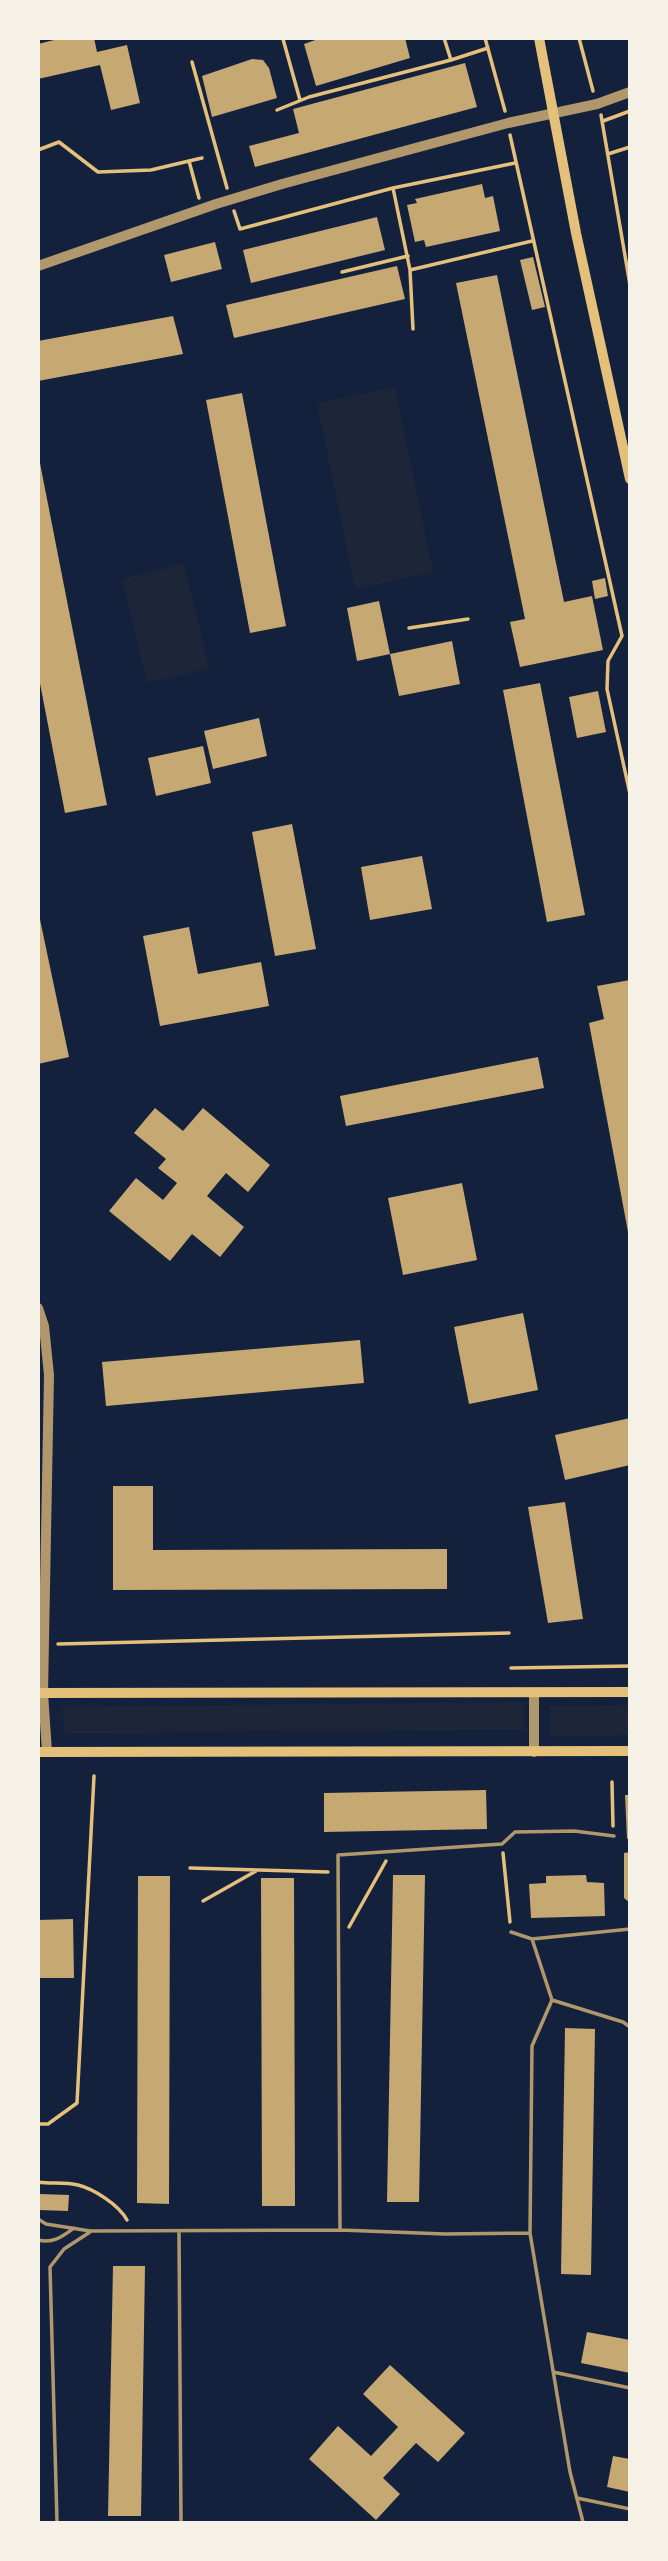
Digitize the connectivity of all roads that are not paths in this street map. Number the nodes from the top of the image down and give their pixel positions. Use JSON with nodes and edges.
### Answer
{"nodes":[{"id":1,"x":539,"y":38,"type":"edge"},
{"id":2,"x":629,"y":92,"type":"edge"},
{"id":3,"x":555,"y":113,"type":"junction"},
{"id":4,"x":38,"y":267,"type":"edge"},
{"id":5,"x":629,"y":479,"type":"edge"},
{"id":6,"x":38,"y":1308,"type":"edge"},
{"id":7,"x":629,"y":1692,"type":"edge"},
{"id":8,"x":41,"y":1693,"type":"edge"},
{"id":9,"x":534,"y":1693,"type":"junction"},
{"id":10,"x":629,"y":1751,"type":"edge"},
{"id":11,"x":43,"y":1752,"type":"edge"},
{"id":12,"x":534,"y":1752,"type":"junction"},
{"id":13,"x":614,"y":1836,"type":"dead end"},
{"id":14,"x":629,"y":1929,"type":"edge"},
{"id":15,"x":511,"y":1932,"type":"road end"},
{"id":16,"x":532,"y":1939,"type":"junction"},
{"id":17,"x":552,"y":2000,"type":"junction"},
{"id":18,"x":629,"y":2027,"type":"edge"},
{"id":19,"x":38,"y":2219,"type":"edge"},
{"id":20,"x":74,"y":2228,"type":"junction"},
{"id":21,"x":340,"y":2230,"type":"junction"},
{"id":22,"x":90,"y":2231,"type":"junction"},
{"id":23,"x":179,"y":2232,"type":"junction"},
{"id":24,"x":530,"y":2233,"type":"junction"},
{"id":25,"x":38,"y":2240,"type":"edge"},
{"id":26,"x":553,"y":2372,"type":"junction"},
{"id":27,"x":629,"y":2388,"type":"edge"},
{"id":28,"x":577,"y":2498,"type":"junction"},
{"id":29,"x":629,"y":2509,"type":"edge"},
{"id":30,"x":57,"y":2522,"type":"edge"},
{"id":31,"x":181,"y":2522,"type":"edge"},
{"id":32,"x":583,"y":2522,"type":"edge"}],
"edges":[{"from":1,"to":3,"type":"main road"},
{"from":2,"to":3,"type":"street"},
{"from":3,"to":4,"type":"street"},
{"from":3,"to":5,"type":"main road"},
{"from":6,"to":8,"type":"street"},
{"from":7,"to":9,"type":"main road"},
{"from":8,"to":9,"type":"main road"},
{"from":8,"to":11,"type":"street"},
{"from":9,"to":12,"type":"street"},
{"from":10,"to":12,"type":"main road"},
{"from":11,"to":12,"type":"main road"},
{"from":13,"to":21,"type":"lane"},
{"from":14,"to":16,"type":"lane"},
{"from":15,"to":16,"type":"lane"},
{"from":16,"to":17,"type":"lane"},
{"from":17,"to":18,"type":"lane"},
{"from":17,"to":24,"type":"lane"},
{"from":19,"to":20,"type":"lane"},
{"from":20,"to":22,"type":"lane"},
{"from":20,"to":25,"type":"lane"},
{"from":21,"to":23,"type":"lane"},
{"from":21,"to":24,"type":"lane"},
{"from":22,"to":23,"type":"lane"},
{"from":22,"to":30,"type":"lane"},
{"from":23,"to":31,"type":"lane"},
{"from":24,"to":26,"type":"lane"},
{"from":26,"to":27,"type":"lane"},
{"from":26,"to":28,"type":"lane"},
{"from":28,"to":29,"type":"lane"},
{"from":28,"to":32,"type":"lane"}]}
